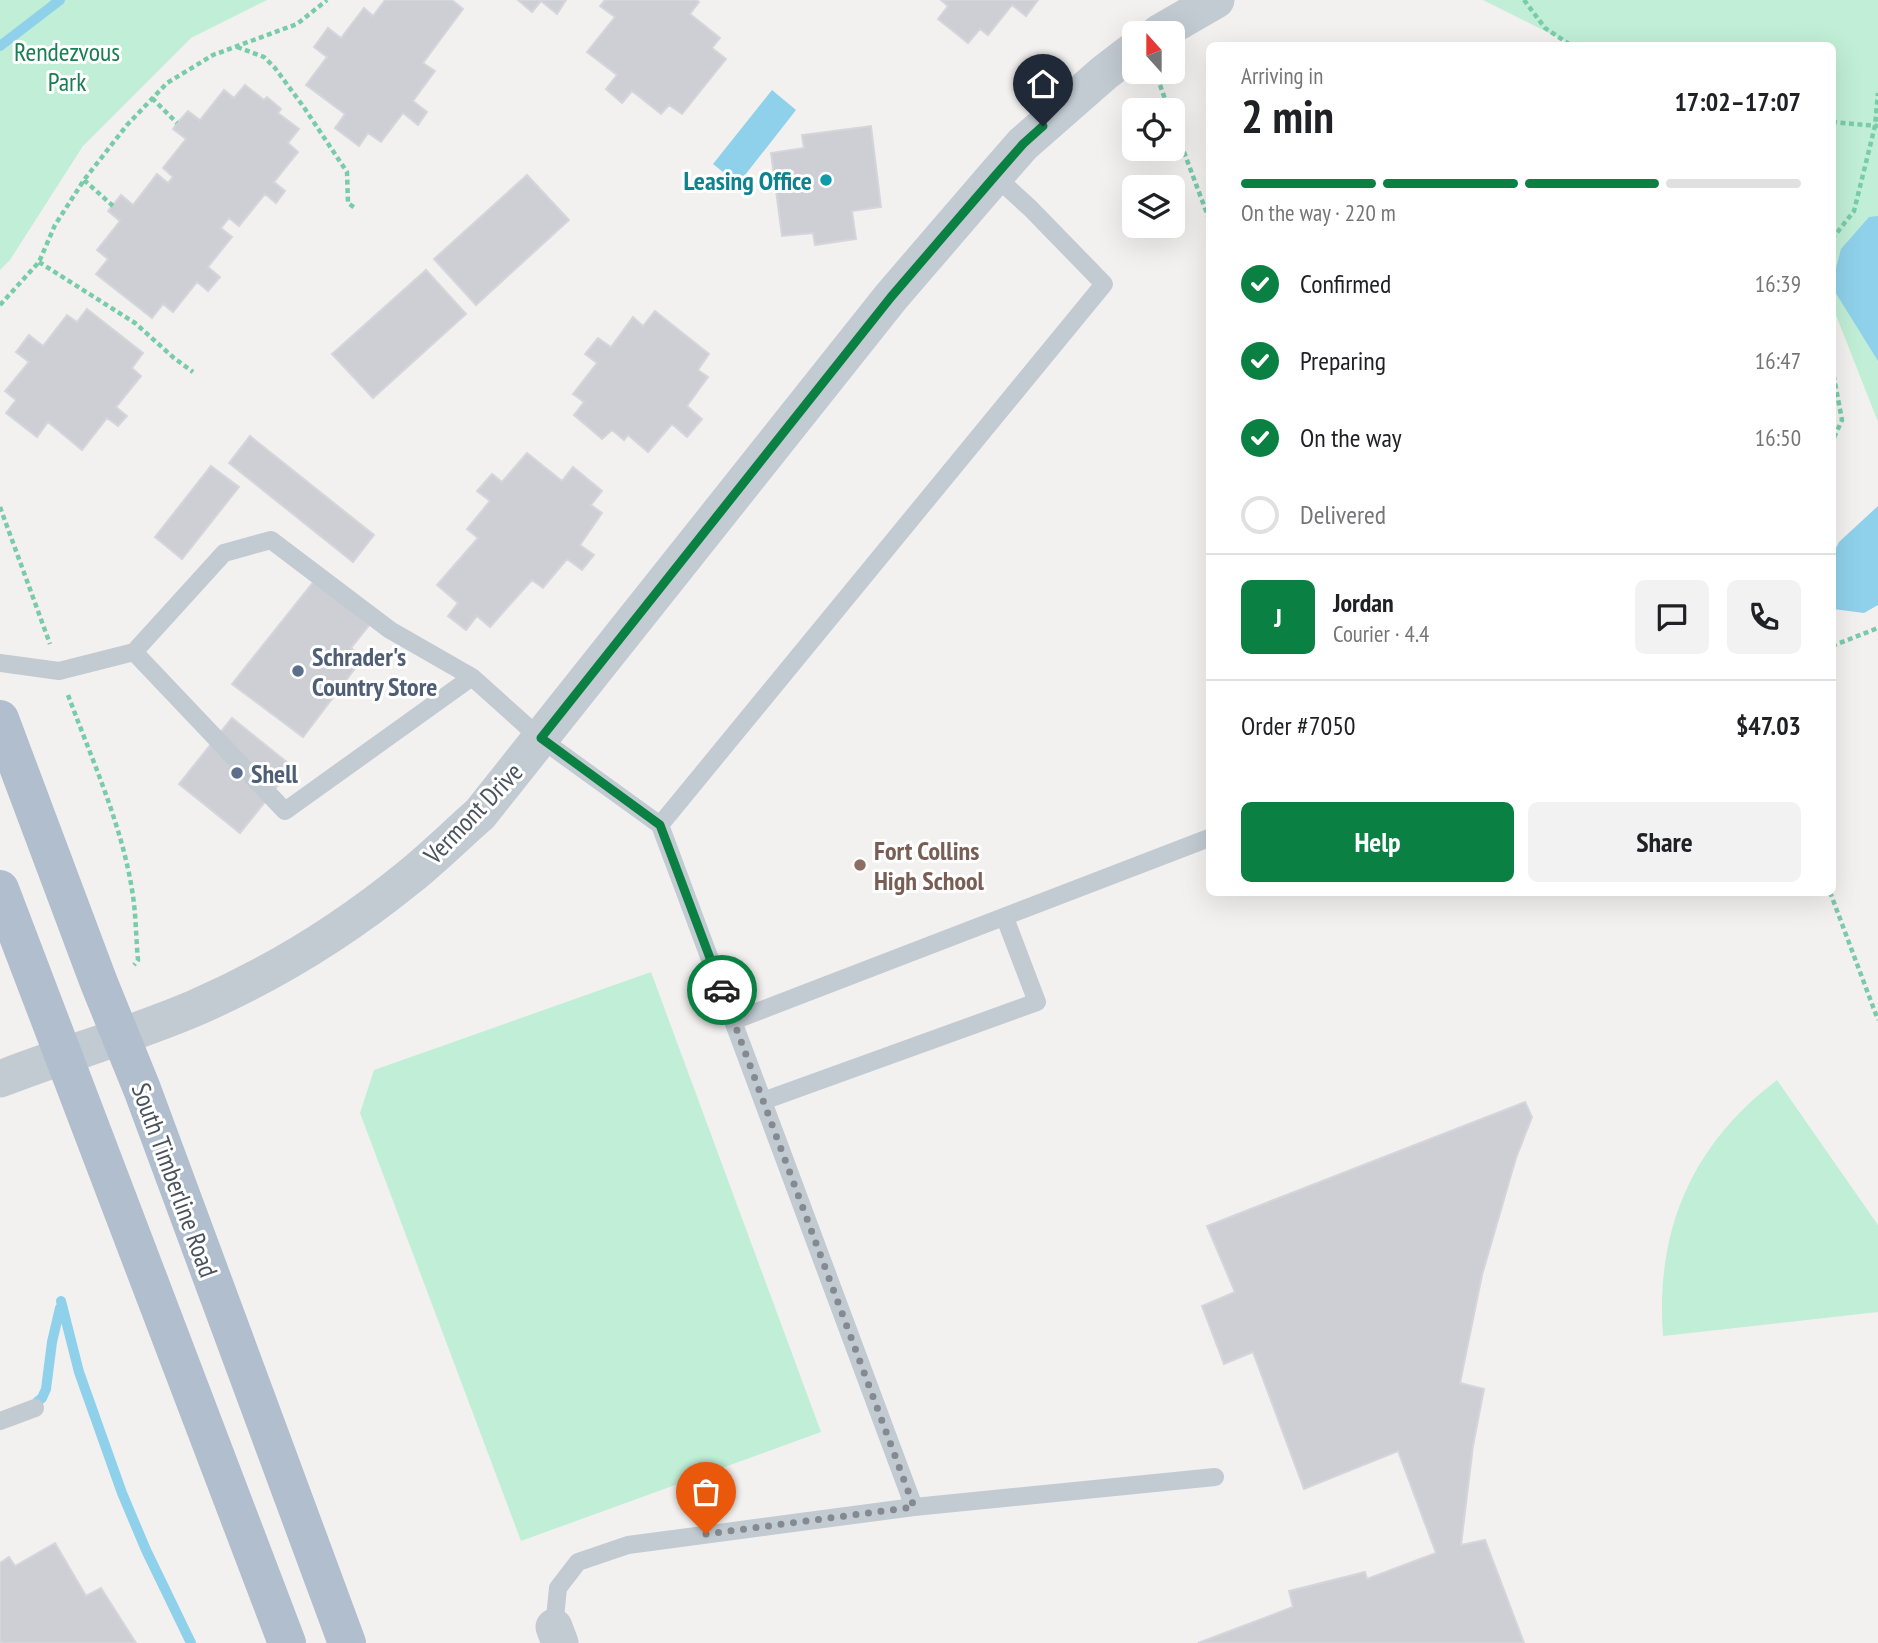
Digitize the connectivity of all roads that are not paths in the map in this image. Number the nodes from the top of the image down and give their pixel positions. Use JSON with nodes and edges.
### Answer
{"nodes":[{"id":1,"x":1216,"y":0,"type":"edge"},
{"id":2,"x":1180,"y":21,"type":"edge"},
{"id":3,"x":1122,"y":59,"type":"edge"},
{"id":4,"x":995,"y":176,"type":"junction"},
{"id":5,"x":134,"y":652,"type":"junction"},
{"id":6,"x":0,"y":663,"type":"edge"},
{"id":7,"x":472,"y":677,"type":"junction"},
{"id":8,"x":0,"y":719,"type":"edge"},
{"id":9,"x":541,"y":738,"type":"junction"},
{"id":10,"x":660,"y":825,"type":"junction"},
{"id":11,"x":1206,"y":839,"type":"edge"},
{"id":12,"x":0,"y":889,"type":"edge"},
{"id":13,"x":1005,"y":918,"type":"junction"},
{"id":14,"x":733,"y":1021,"type":"junction"},
{"id":15,"x":120,"y":1036,"type":"junction"},
{"id":16,"x":62,"y":1056,"type":"junction"},
{"id":17,"x":0,"y":1079,"type":"edge"},
{"id":18,"x":763,"y":1101,"type":"junction"},
{"id":19,"x":35,"y":1408,"type":"dead end"},
{"id":20,"x":0,"y":1421,"type":"edge"},
{"id":21,"x":1214,"y":1477,"type":"dead end"},
{"id":22,"x":914,"y":1507,"type":"junction"},
{"id":23,"x":557,"y":1635,"type":"edge"},
{"id":24,"x":287,"y":1643,"type":"edge"},
{"id":25,"x":347,"y":1643,"type":"edge"}],
"edges":[{"from":1,"to":2,"type":"street"},
{"from":3,"to":4,"type":"street","name":"Vermont Drive"},
{"from":4,"to":9,"type":"street","name":"Vermont Drive"},
{"from":4,"to":10,"type":"lane"},
{"from":5,"to":6,"type":"lane"},
{"from":5,"to":7,"type":"lane"},
{"from":5,"to":7,"type":"lane"},
{"from":7,"to":9,"type":"lane"},
{"from":8,"to":15,"type":"main road","name":"South Timberline Road"},
{"from":9,"to":10,"type":"lane"},
{"from":9,"to":15,"type":"street","name":"Vermont Drive"},
{"from":10,"to":14,"type":"lane"},
{"from":11,"to":13,"type":"lane"},
{"from":12,"to":16,"type":"main road"},
{"from":13,"to":14,"type":"lane"},
{"from":13,"to":18,"type":"lane"},
{"from":14,"to":18,"type":"lane"},
{"from":15,"to":16,"type":"street","name":"Vermont Drive"},
{"from":15,"to":25,"type":"main road","name":"South Timberline Road"},
{"from":16,"to":17,"type":"street","name":"Vermont Drive"},
{"from":16,"to":24,"type":"main road"},
{"from":18,"to":22,"type":"lane"},
{"from":19,"to":20,"type":"lane"},
{"from":21,"to":22,"type":"lane"},
{"from":22,"to":23,"type":"lane"}]}
